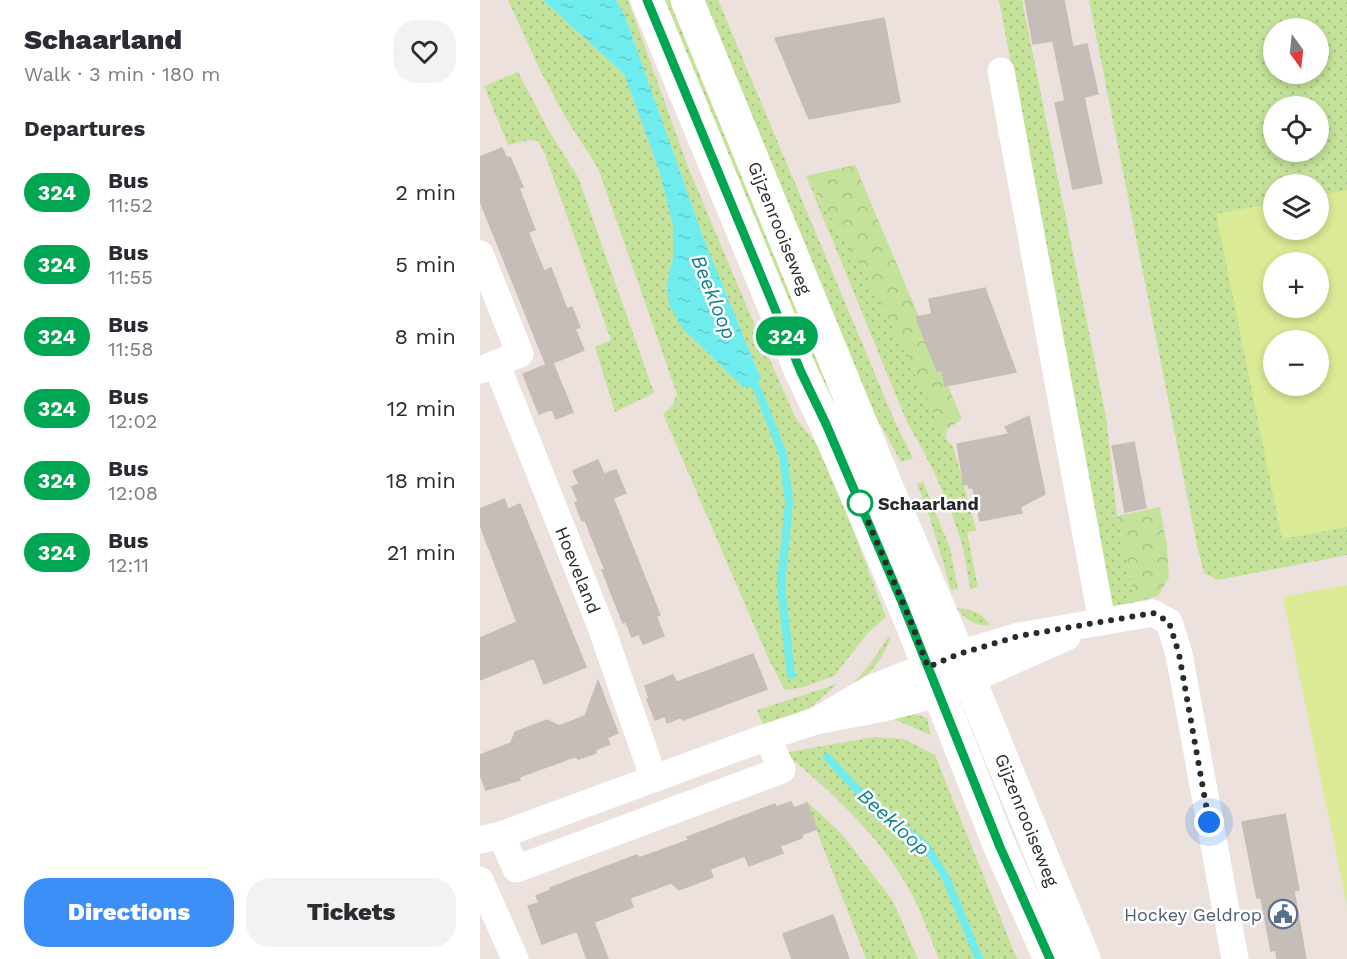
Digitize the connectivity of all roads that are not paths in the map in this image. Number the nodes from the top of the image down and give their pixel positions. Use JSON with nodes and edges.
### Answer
{"nodes":[{"id":1,"x":647,"y":0,"type":"edge"},
{"id":2,"x":687,"y":0,"type":"edge"},
{"id":3,"x":1001,"y":71,"type":"dead end"},
{"id":4,"x":480,"y":254,"type":"edge"},
{"id":5,"x":488,"y":367,"type":"edge"},
{"id":6,"x":1102,"y":622,"type":"junction"},
{"id":7,"x":965,"y":667,"type":"junction"},
{"id":8,"x":933,"y":680,"type":"junction"},
{"id":9,"x":767,"y":737,"type":"junction"},
{"id":10,"x":654,"y":779,"type":"junction"},
{"id":11,"x":490,"y":838,"type":"edge"},
{"id":12,"x":480,"y":880,"type":"edge"},
{"id":13,"x":515,"y":959,"type":"edge"},
{"id":14,"x":1050,"y":959,"type":"edge"},
{"id":15,"x":1084,"y":959,"type":"edge"},
{"id":16,"x":1235,"y":959,"type":"edge"}],
"edges":[{"from":1,"to":8,"type":"main road","name":"Gijzenrooiseweg"},
{"from":2,"to":7,"type":"main road","name":"Gijzenrooiseweg"},
{"from":3,"to":6,"type":"street"},
{"from":4,"to":5,"type":"street","name":"Hoeveland"},
{"from":5,"to":10,"type":"street","name":"Hoeveland"},
{"from":6,"to":7,"type":"street"},
{"from":6,"to":16,"type":"street"},
{"from":7,"to":8,"type":"street"},
{"from":7,"to":15,"type":"main road","name":"Gijzenrooiseweg"},
{"from":8,"to":9,"type":"street"},
{"from":8,"to":14,"type":"main road","name":"Gijzenrooiseweg"},
{"from":9,"to":10,"type":"street"},
{"from":9,"to":11,"type":"street"},
{"from":10,"to":11,"type":"street"},
{"from":12,"to":13,"type":"street"}]}
